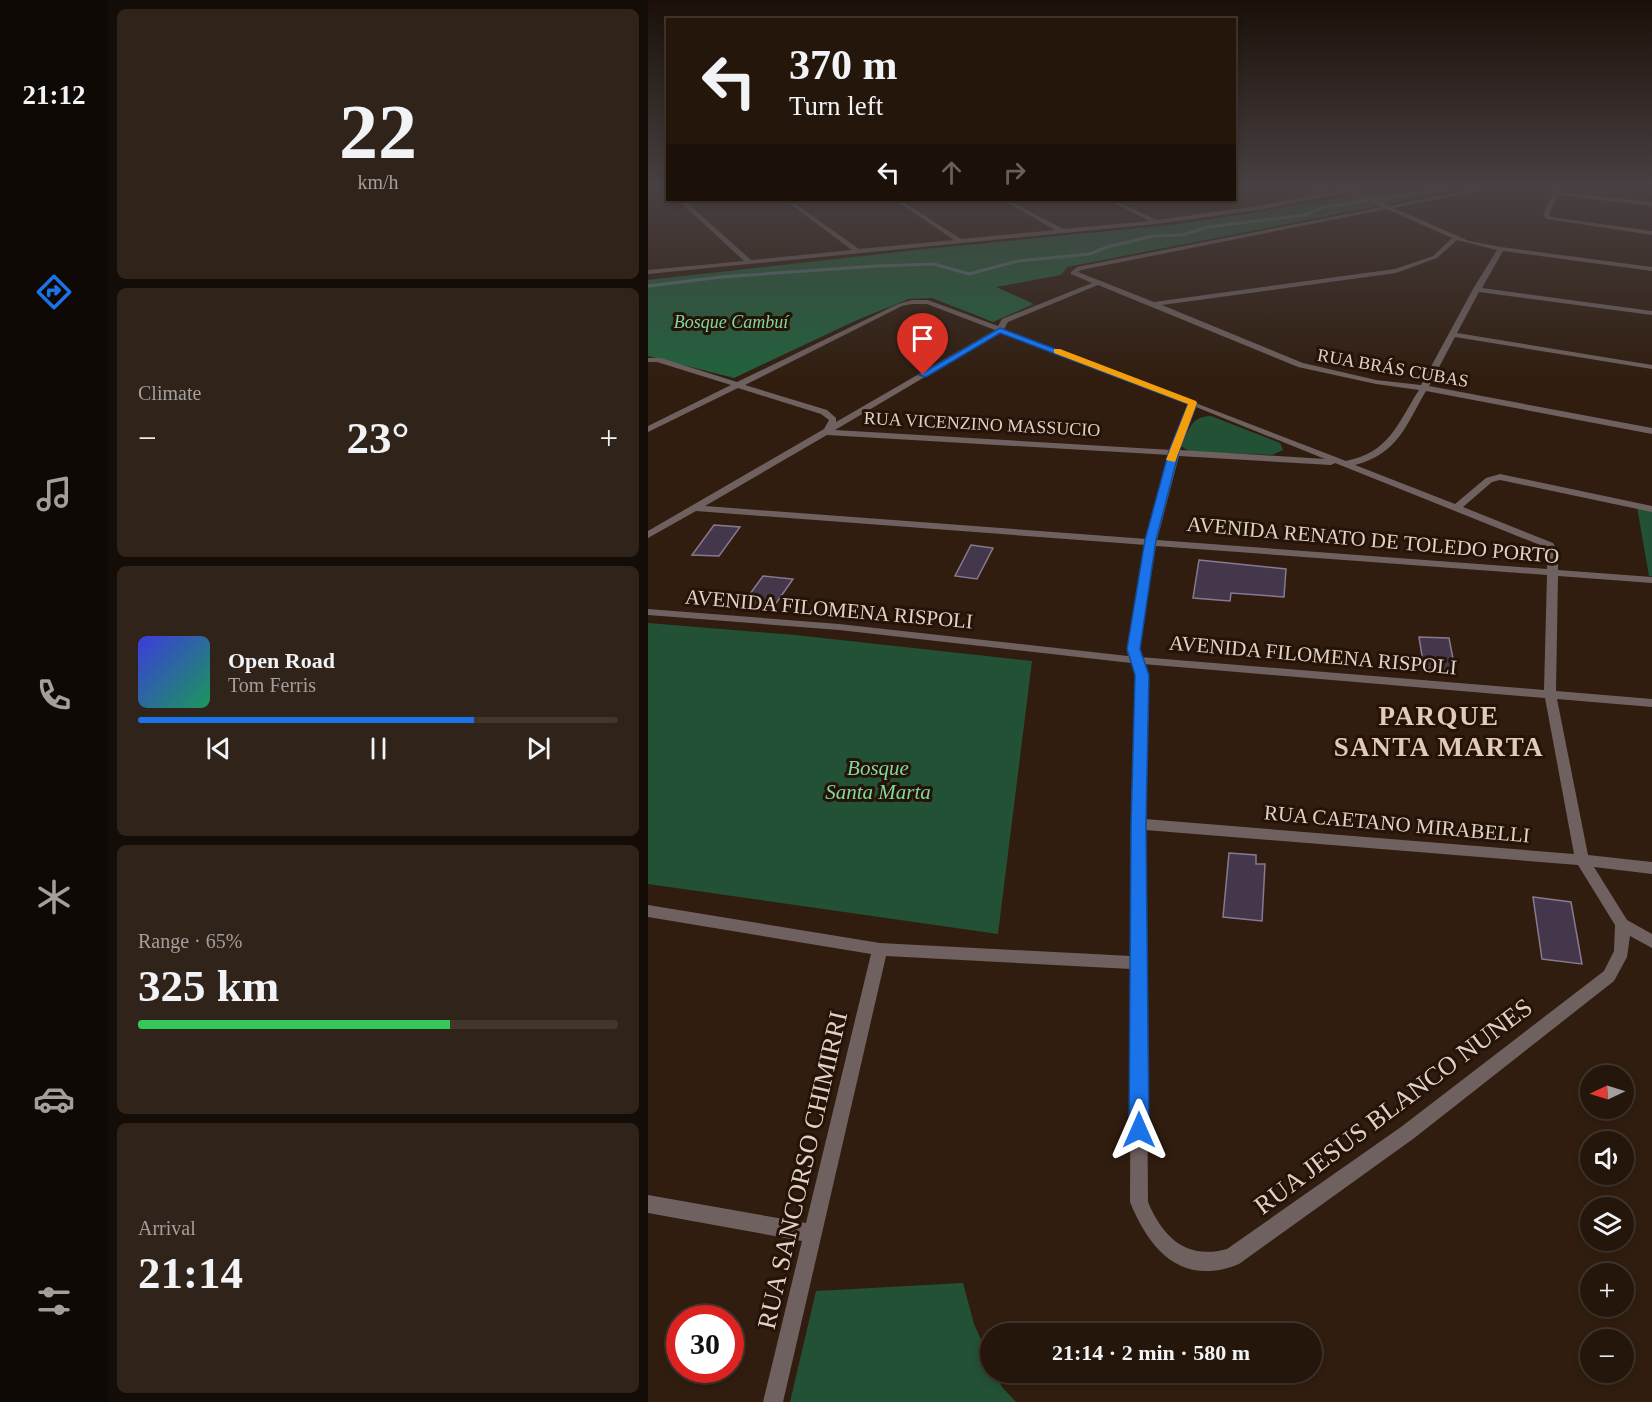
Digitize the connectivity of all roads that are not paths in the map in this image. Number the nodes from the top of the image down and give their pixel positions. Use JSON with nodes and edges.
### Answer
{"nodes":[{"id":1,"x":736,"y":250,"type":"edge"},
{"id":2,"x":852,"y":250,"type":"edge"},
{"id":3,"x":1168,"y":250,"type":"edge"},
{"id":4,"x":1442,"y":250,"type":"edge"},
{"id":5,"x":1500,"y":250,"type":"edge"},
{"id":6,"x":1512,"y":250,"type":"edge"},
{"id":7,"x":748,"y":261,"type":"junction"},
{"id":8,"x":1652,"y":269,"type":"edge"},
{"id":9,"x":648,"y":272,"type":"edge"},
{"id":10,"x":1098,"y":283,"type":"junction"},
{"id":11,"x":1476,"y":289,"type":"junction"},
{"id":12,"x":1154,"y":304,"type":"junction"},
{"id":13,"x":1652,"y":313,"type":"edge"},
{"id":14,"x":1000,"y":330,"type":"junction"},
{"id":15,"x":1455,"y":335,"type":"junction"},
{"id":16,"x":648,"y":360,"type":"edge"},
{"id":17,"x":1652,"y":367,"type":"edge"},
{"id":18,"x":737,"y":385,"type":"junction"},
{"id":19,"x":1425,"y":388,"type":"junction"},
{"id":20,"x":1193,"y":403,"type":"junction"},
{"id":21,"x":648,"y":429,"type":"edge"},
{"id":22,"x":827,"y":432,"type":"junction"},
{"id":23,"x":1652,"y":432,"type":"edge"},
{"id":24,"x":1174,"y":451,"type":"junction"},
{"id":25,"x":1344,"y":463,"type":"junction"},
{"id":26,"x":1457,"y":507,"type":"junction"},
{"id":27,"x":695,"y":508,"type":"junction"},
{"id":28,"x":1652,"y":509,"type":"edge"},
{"id":29,"x":648,"y":535,"type":"edge"},
{"id":30,"x":1151,"y":540,"type":"junction"},
{"id":31,"x":1552,"y":573,"type":"junction"},
{"id":32,"x":1652,"y":580,"type":"edge"},
{"id":33,"x":648,"y":612,"type":"edge"},
{"id":34,"x":1135,"y":660,"type":"junction"},
{"id":35,"x":1550,"y":694,"type":"junction"},
{"id":36,"x":1652,"y":703,"type":"edge"},
{"id":37,"x":1138,"y":824,"type":"junction"},
{"id":38,"x":1582,"y":860,"type":"junction"},
{"id":39,"x":1652,"y":868,"type":"edge"},
{"id":40,"x":648,"y":911,"type":"edge"},
{"id":41,"x":1623,"y":924,"type":"junction"},
{"id":42,"x":1652,"y":942,"type":"edge"},
{"id":43,"x":880,"y":950,"type":"junction"},
{"id":44,"x":1139,"y":963,"type":"junction"},
{"id":45,"x":648,"y":1204,"type":"edge"},
{"id":46,"x":813,"y":1233,"type":"junction"},
{"id":47,"x":773,"y":1402,"type":"edge"}],
"edges":[{"from":1,"to":7,"type":"street"},
{"from":2,"to":7,"type":"street"},
{"from":3,"to":10,"type":"street","name":"RUA BRÁS CUBAS"},
{"from":4,"to":12,"type":"street"},
{"from":5,"to":11,"type":"street"},
{"from":6,"to":8,"type":"street"},
{"from":7,"to":9,"type":"street"},
{"from":10,"to":12,"type":"street","name":"RUA BRÁS CUBAS"},
{"from":10,"to":14,"type":"street"},
{"from":11,"to":13,"type":"street"},
{"from":11,"to":15,"type":"street"},
{"from":12,"to":19,"type":"street","name":"RUA BRÁS CUBAS"},
{"from":14,"to":18,"type":"street"},
{"from":14,"to":20,"type":"street"},
{"from":14,"to":22,"type":"street"},
{"from":15,"to":17,"type":"street"},
{"from":15,"to":19,"type":"street"},
{"from":16,"to":18,"type":"street","name":"RUA VICENZINO MASSUCIO"},
{"from":18,"to":21,"type":"street"},
{"from":18,"to":22,"type":"street","name":"RUA VICENZINO MASSUCIO"},
{"from":19,"to":23,"type":"street","name":"RUA BRÁS CUBAS"},
{"from":19,"to":25,"type":"street"},
{"from":20,"to":24,"type":"street"},
{"from":20,"to":25,"type":"street"},
{"from":22,"to":24,"type":"street","name":"RUA VICENZINO MASSUCIO"},
{"from":22,"to":27,"type":"street"},
{"from":24,"to":25,"type":"street","name":"RUA VICENZINO MASSUCIO"},
{"from":24,"to":30,"type":"street"},
{"from":25,"to":26,"type":"street"},
{"from":26,"to":28,"type":"street"},
{"from":26,"to":31,"type":"street"},
{"from":27,"to":29,"type":"street"},
{"from":27,"to":30,"type":"street","name":"AVENIDA RENATO DE TOLEDO PORTO"},
{"from":30,"to":31,"type":"street","name":"AVENIDA RENATO DE TOLEDO PORTO"},
{"from":30,"to":34,"type":"street"},
{"from":31,"to":32,"type":"street","name":"AVENIDA RENATO DE TOLEDO PORTO"},
{"from":31,"to":35,"type":"street"},
{"from":33,"to":34,"type":"street","name":"AVENIDA FILOMENA RISPOLI"},
{"from":34,"to":35,"type":"street","name":"AVENIDA FILOMENA RISPOLI"},
{"from":34,"to":37,"type":"street"},
{"from":35,"to":36,"type":"street","name":"AVENIDA FILOMENA RISPOLI"},
{"from":35,"to":38,"type":"street"},
{"from":37,"to":38,"type":"street","name":"RUA CAETANO MIRABELLI"},
{"from":37,"to":44,"type":"street"},
{"from":38,"to":39,"type":"street","name":"RUA CAETANO MIRABELLI"},
{"from":38,"to":41,"type":"street"},
{"from":40,"to":43,"type":"street"},
{"from":41,"to":42,"type":"street"},
{"from":41,"to":44,"type":"street","name":"RUA JESUS BLANCO NUNES"},
{"from":43,"to":44,"type":"street"},
{"from":43,"to":46,"type":"street","name":"RUA SANCORSO CHIMIRRI"},
{"from":45,"to":46,"type":"street"},
{"from":46,"to":47,"type":"street","name":"RUA SANCORSO CHIMIRRI"}]}
